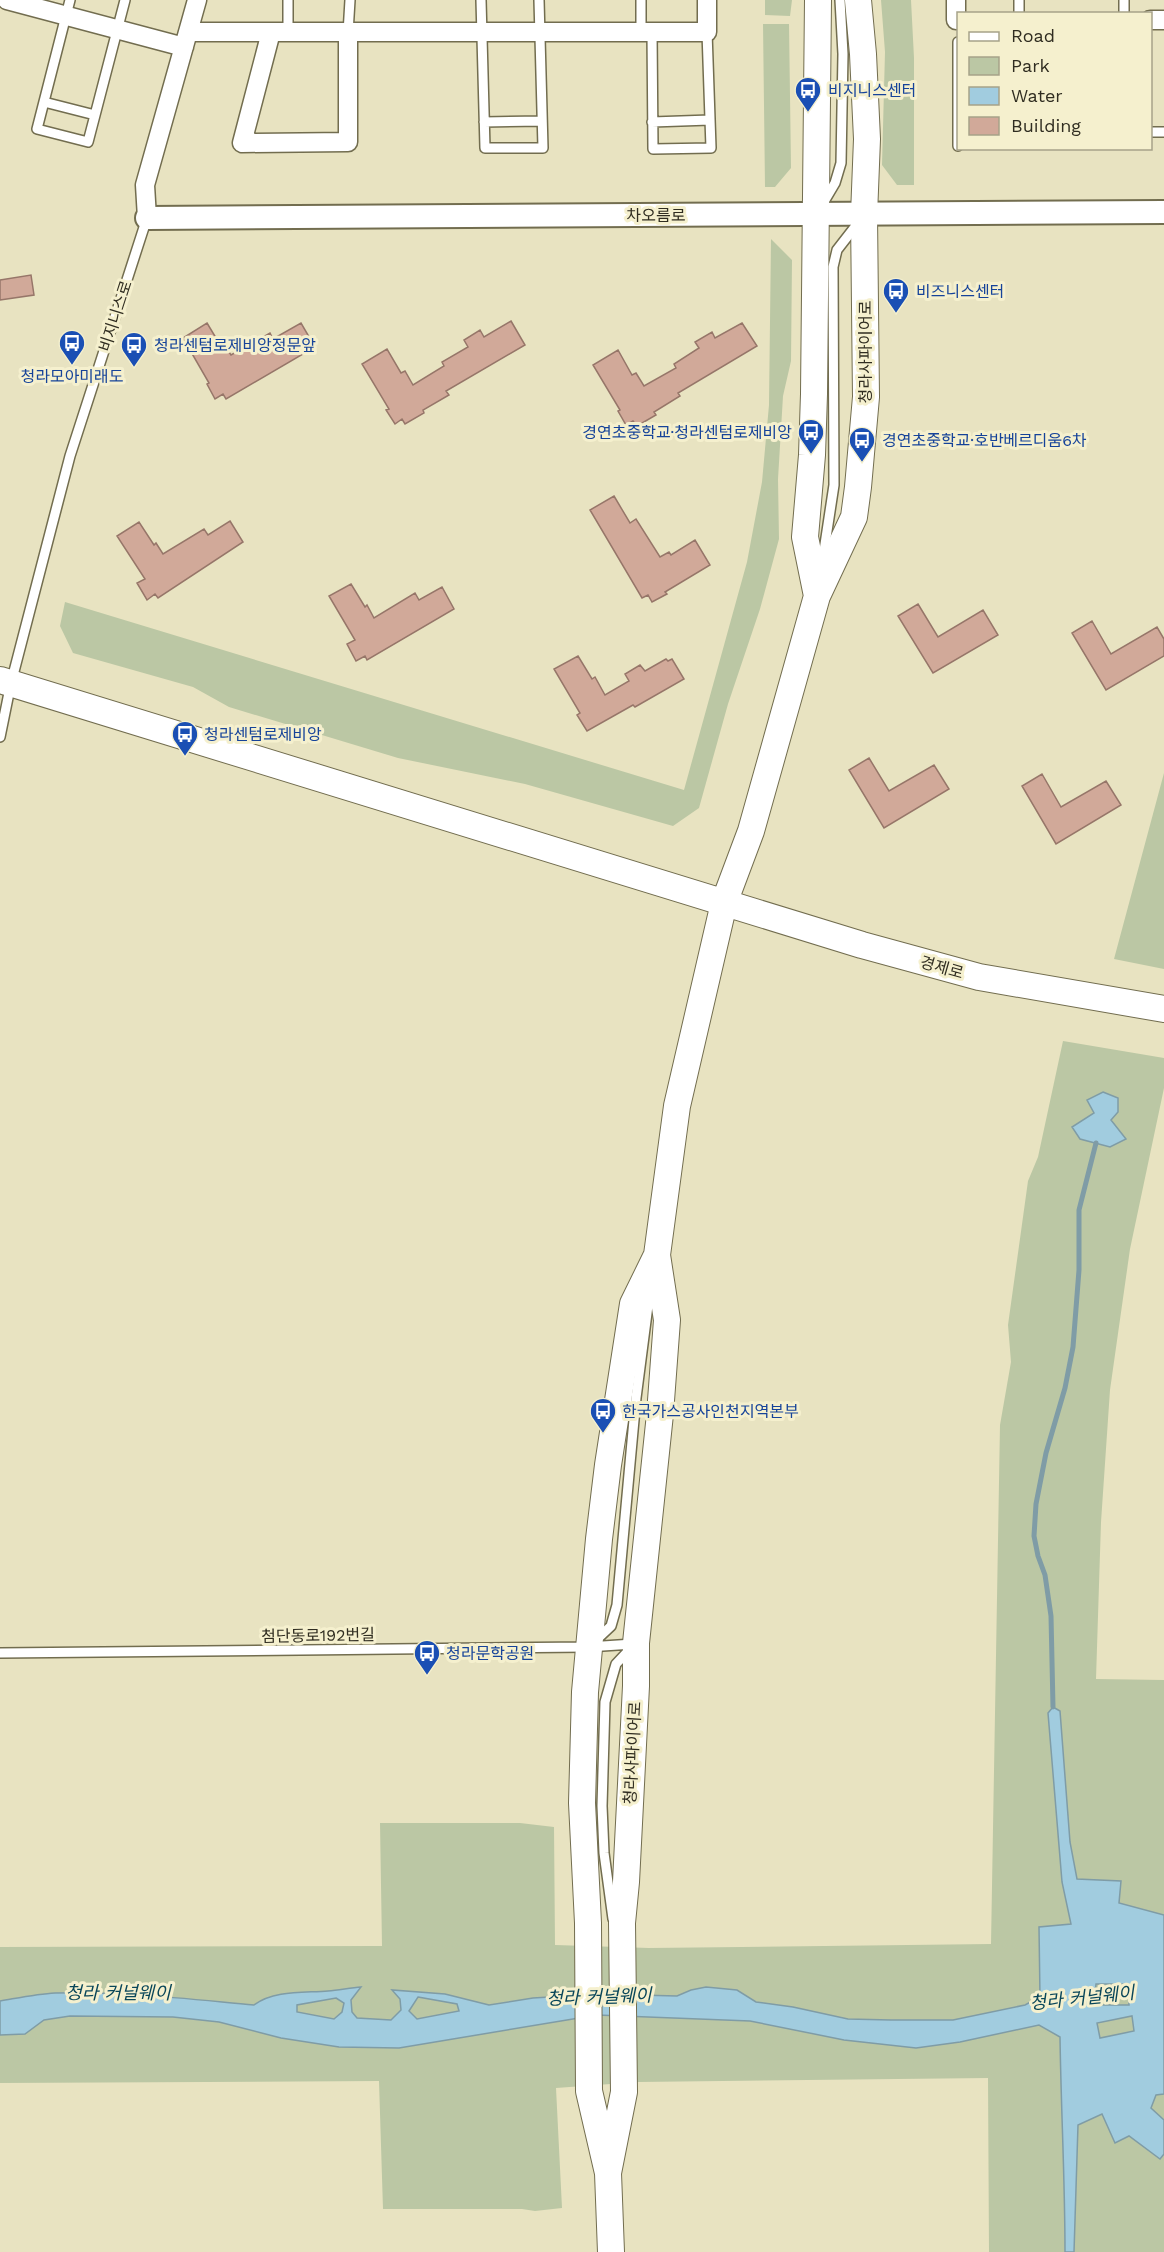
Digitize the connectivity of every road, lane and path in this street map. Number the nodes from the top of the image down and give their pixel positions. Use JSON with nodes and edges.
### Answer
{"nodes":[{"id":1,"x":8,"y":0,"type":"edge"},
{"id":2,"x":125,"y":0,"type":"edge"},
{"id":3,"x":197,"y":0,"type":"edge"},
{"id":4,"x":288,"y":0,"type":"edge"},
{"id":5,"x":350,"y":0,"type":"edge"},
{"id":6,"x":481,"y":0,"type":"edge"},
{"id":7,"x":539,"y":0,"type":"edge"},
{"id":8,"x":641,"y":0,"type":"edge"},
{"id":9,"x":707,"y":0,"type":"edge"},
{"id":10,"x":818,"y":0,"type":"edge"},
{"id":11,"x":840,"y":0,"type":"edge"},
{"id":12,"x":858,"y":0,"type":"edge"},
{"id":13,"x":956,"y":0,"type":"edge"},
{"id":14,"x":68,"y":8,"type":"edge"},
{"id":15,"x":957,"y":20,"type":"edge"},
{"id":16,"x":117,"y":29,"type":"junction"},
{"id":17,"x":280,"y":32,"type":"junction"},
{"id":18,"x":646,"y":32,"type":"junction"},
{"id":19,"x":707,"y":32,"type":"junction"},
{"id":20,"x":348,"y":33,"type":"junction"},
{"id":21,"x":481,"y":33,"type":"junction"},
{"id":22,"x":540,"y":33,"type":"junction"},
{"id":23,"x":186,"y":39,"type":"junction"},
{"id":24,"x":44,"y":102,"type":"junction"},
{"id":25,"x":95,"y":114,"type":"junction"},
{"id":26,"x":710,"y":120,"type":"junction"},
{"id":27,"x":542,"y":121,"type":"junction"},
{"id":28,"x":484,"y":122,"type":"junction"},
{"id":29,"x":652,"y":122,"type":"junction"},
{"id":30,"x":1164,"y":212,"type":"edge"},
{"id":31,"x":816,"y":215,"type":"junction"},
{"id":32,"x":864,"y":215,"type":"junction"},
{"id":33,"x":147,"y":218,"type":"junction"},
{"id":34,"x":816,"y":596,"type":"junction"},
{"id":35,"x":5,"y":681,"type":"edge"},
{"id":36,"x":0,"y":737,"type":"edge"},
{"id":37,"x":724,"y":903,"type":"junction"},
{"id":38,"x":1164,"y":1009,"type":"edge"},
{"id":39,"x":657,"y":1255,"type":"junction"},
{"id":40,"x":636,"y":1643,"type":"junction"},
{"id":41,"x":588,"y":1647,"type":"junction"},
{"id":42,"x":0,"y":1653,"type":"edge"},
{"id":43,"x":621,"y":1958,"type":"junction"},
{"id":44,"x":608,"y":2173,"type":"junction"},
{"id":45,"x":611,"y":2252,"type":"edge"}],
"edges":[{"from":1,"to":14,"type":"street"},
{"from":2,"to":16,"type":"lane"},
{"from":3,"to":23,"type":"street","name":"비지니스로"},
{"from":4,"to":17,"type":"lane"},
{"from":5,"to":20,"type":"lane"},
{"from":6,"to":21,"type":"lane"},
{"from":7,"to":22,"type":"lane"},
{"from":8,"to":18,"type":"lane"},
{"from":9,"to":19,"type":"street"},
{"from":10,"to":31,"type":"main road"},
{"from":11,"to":31,"type":"lane"},
{"from":12,"to":32,"type":"main road","name":"청라사파이어로"},
{"from":13,"to":15,"type":"street"},
{"from":14,"to":16,"type":"street"},
{"from":14,"to":24,"type":"lane"},
{"from":16,"to":23,"type":"street"},
{"from":16,"to":25,"type":"lane"},
{"from":17,"to":20,"type":"street"},
{"from":17,"to":20,"type":"street"},
{"from":17,"to":23,"type":"street"},
{"from":18,"to":19,"type":"street"},
{"from":18,"to":22,"type":"street"},
{"from":18,"to":29,"type":"lane"},
{"from":19,"to":26,"type":"lane"},
{"from":20,"to":21,"type":"street"},
{"from":21,"to":22,"type":"street"},
{"from":21,"to":28,"type":"lane"},
{"from":22,"to":27,"type":"lane"},
{"from":23,"to":33,"type":"street","name":"비지니스로"},
{"from":24,"to":25,"type":"lane"},
{"from":24,"to":25,"type":"lane"},
{"from":26,"to":29,"type":"lane"},
{"from":26,"to":29,"type":"lane"},
{"from":27,"to":28,"type":"lane"},
{"from":27,"to":28,"type":"lane"},
{"from":30,"to":32,"type":"street","name":"차오름로"},
{"from":31,"to":32,"type":"street","name":"차오름로"},
{"from":31,"to":33,"type":"street","name":"차오름로"},
{"from":31,"to":34,"type":"main road"},
{"from":32,"to":34,"type":"main road","name":"청라사파이어로"},
{"from":33,"to":35,"type":"lane","name":"비지니스로"},
{"from":34,"to":37,"type":"main road","name":"청라사파이어로"},
{"from":35,"to":36,"type":"lane","name":"비지니스로"},
{"from":35,"to":37,"type":"main road","name":"경제로"},
{"from":37,"to":38,"type":"main road","name":"경제로"},
{"from":37,"to":39,"type":"main road","name":"청라사파이어로"},
{"from":39,"to":40,"type":"main road","name":"청라사파이어로"},
{"from":39,"to":41,"type":"main road"},
{"from":40,"to":41,"type":"lane","name":"첨단동로192번길"},
{"from":40,"to":43,"type":"main road","name":"청라사파이어로"},
{"from":40,"to":43,"type":"lane"},
{"from":41,"to":42,"type":"lane","name":"첨단동로192번길"},
{"from":41,"to":44,"type":"main road"},
{"from":43,"to":44,"type":"main road","name":"청라사파이어로"},
{"from":44,"to":45,"type":"main road","name":"청라사파이어로"}]}
